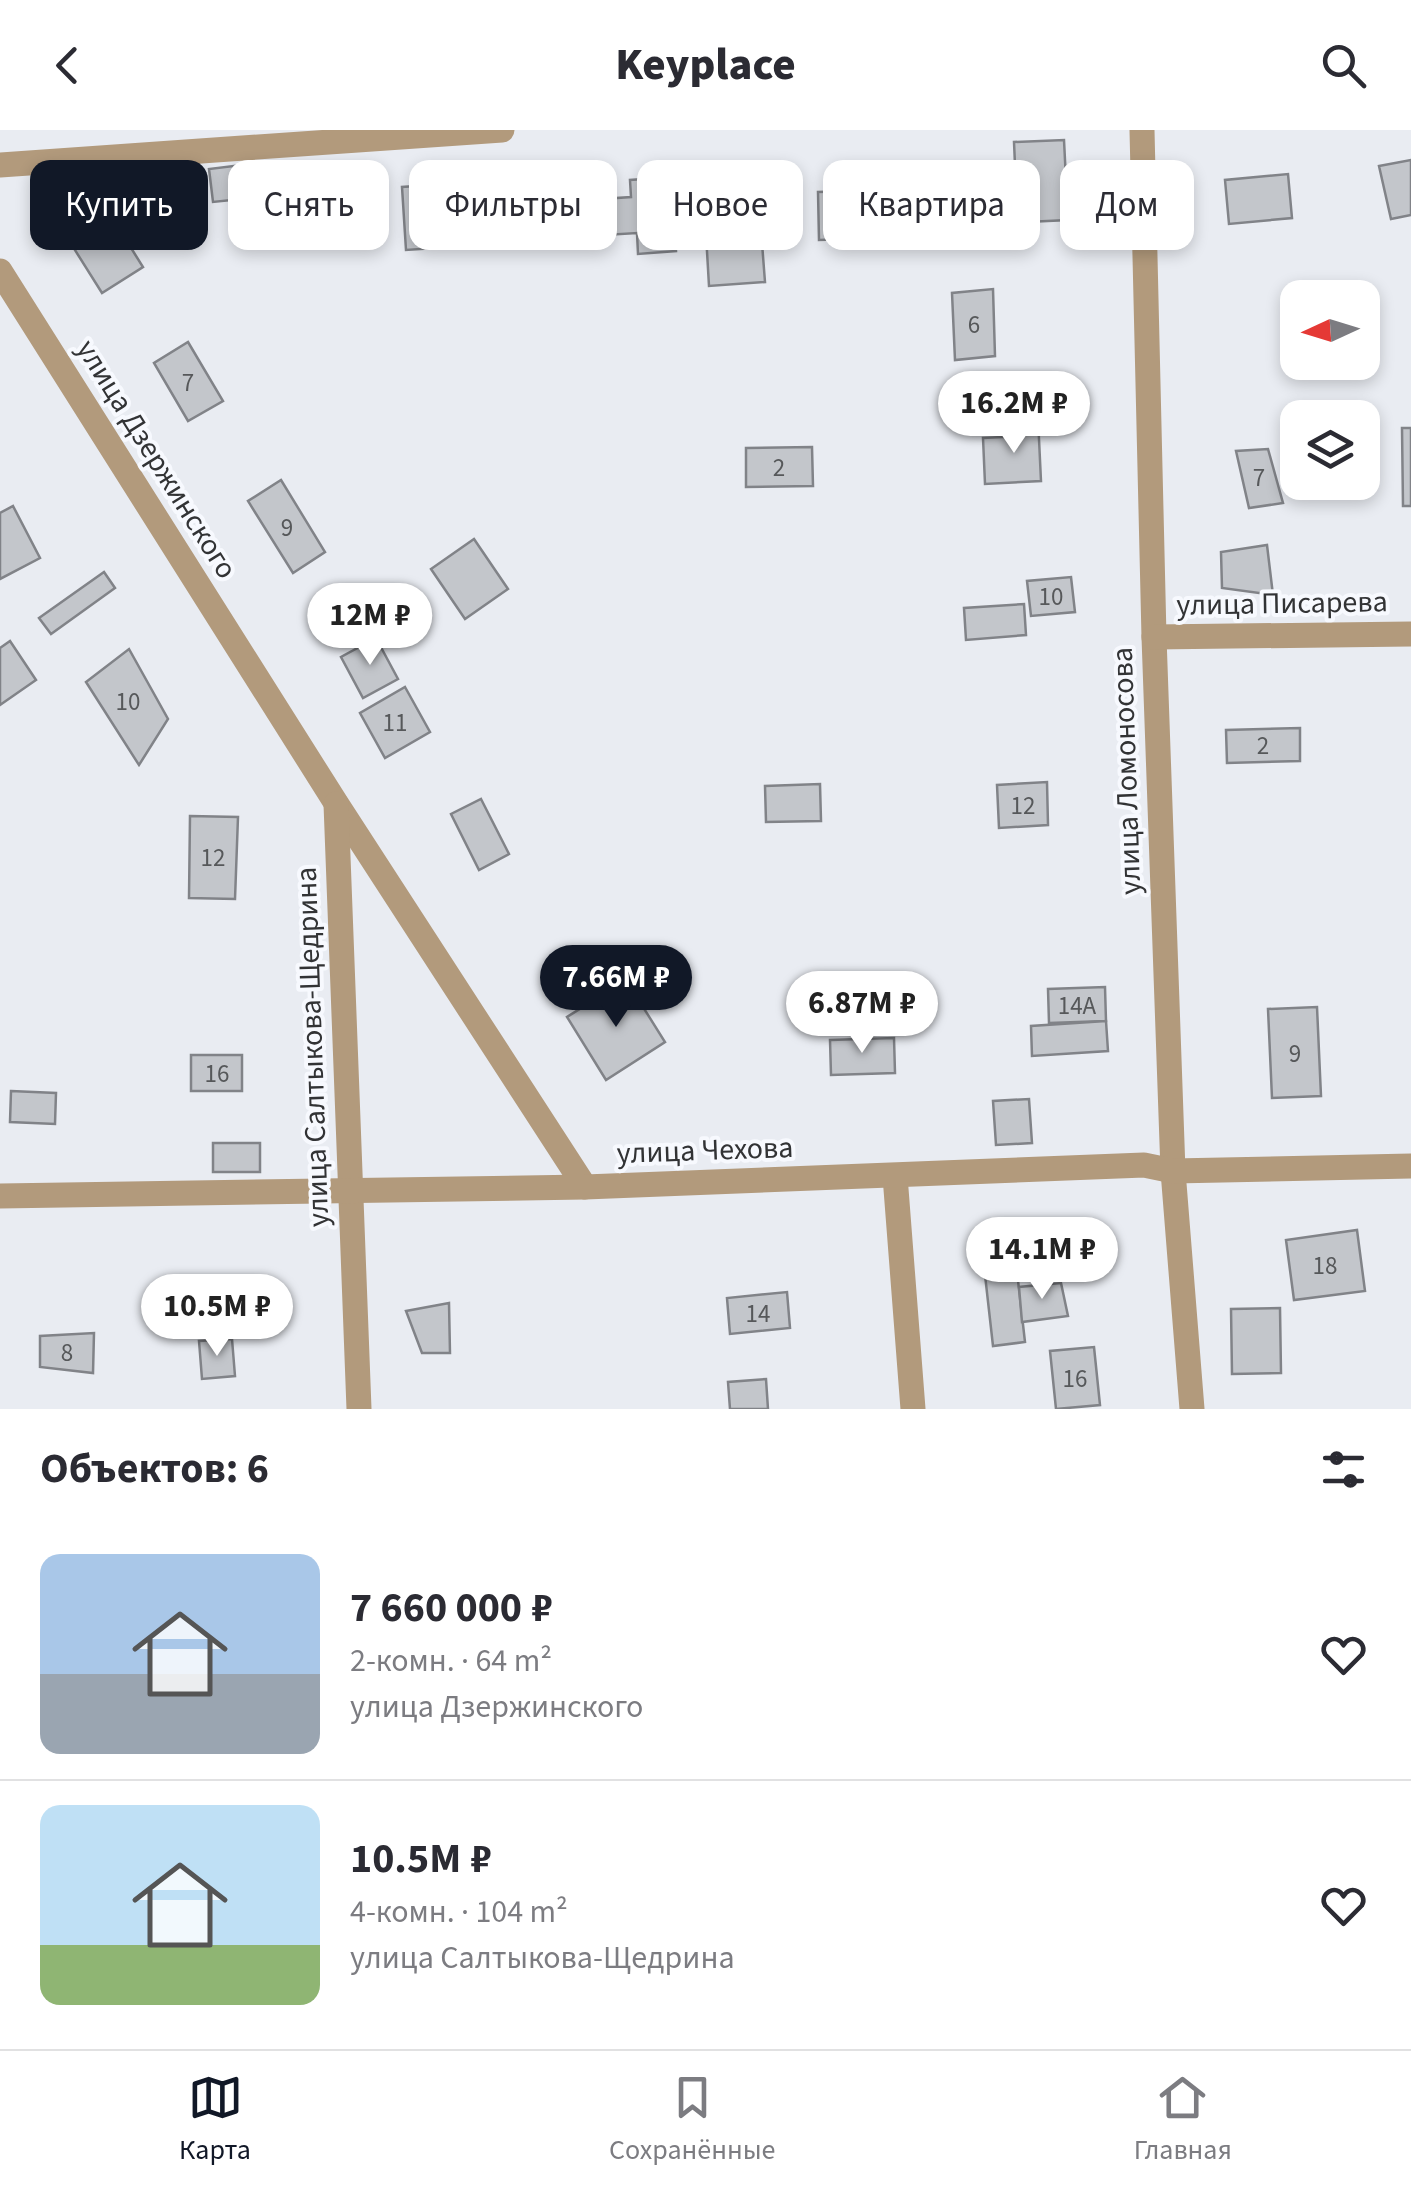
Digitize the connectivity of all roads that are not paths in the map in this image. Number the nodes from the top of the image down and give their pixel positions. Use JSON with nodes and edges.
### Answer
{"nodes":[{"id":1,"x":502,"y":130,"type":"edge"},
{"id":2,"x":1142,"y":130,"type":"edge"},
{"id":3,"x":0,"y":166,"type":"edge"},
{"id":4,"x":0,"y":271,"type":"edge"},
{"id":5,"x":1411,"y":634,"type":"edge"},
{"id":6,"x":1154,"y":637,"type":"junction"},
{"id":7,"x":336,"y":803,"type":"junction"},
{"id":8,"x":1411,"y":1166,"type":"edge"},
{"id":9,"x":1173,"y":1172,"type":"junction"},
{"id":10,"x":895,"y":1176,"type":"junction"},
{"id":11,"x":584,"y":1187,"type":"junction"},
{"id":12,"x":349,"y":1191,"type":"junction"},
{"id":13,"x":0,"y":1196,"type":"edge"},
{"id":14,"x":359,"y":1409,"type":"edge"},
{"id":15,"x":913,"y":1409,"type":"edge"},
{"id":16,"x":1192,"y":1409,"type":"edge"}],
"edges":[{"from":1,"to":3,"type":"street"},
{"from":2,"to":6,"type":"street","name":"улица Ломоносова"},
{"from":4,"to":7,"type":"street","name":"улица Дзержинского"},
{"from":5,"to":6,"type":"street","name":"улица Писарева"},
{"from":6,"to":9,"type":"street","name":"улица Ломоносова"},
{"from":7,"to":11,"type":"street","name":"улица Дзержинского"},
{"from":7,"to":12,"type":"street","name":"улица Салтыкова-Щедрина"},
{"from":8,"to":9,"type":"street","name":"улица Чехова"},
{"from":9,"to":10,"type":"street","name":"улица Чехова"},
{"from":9,"to":16,"type":"street","name":"улица Ломоносова"},
{"from":10,"to":11,"type":"street","name":"улица Чехова"},
{"from":10,"to":15,"type":"street"},
{"from":11,"to":12,"type":"street","name":"улица Чехова"},
{"from":12,"to":13,"type":"street","name":"улица Чехова"},
{"from":12,"to":14,"type":"street","name":"улица Салтыкова-Щедрина"}]}
